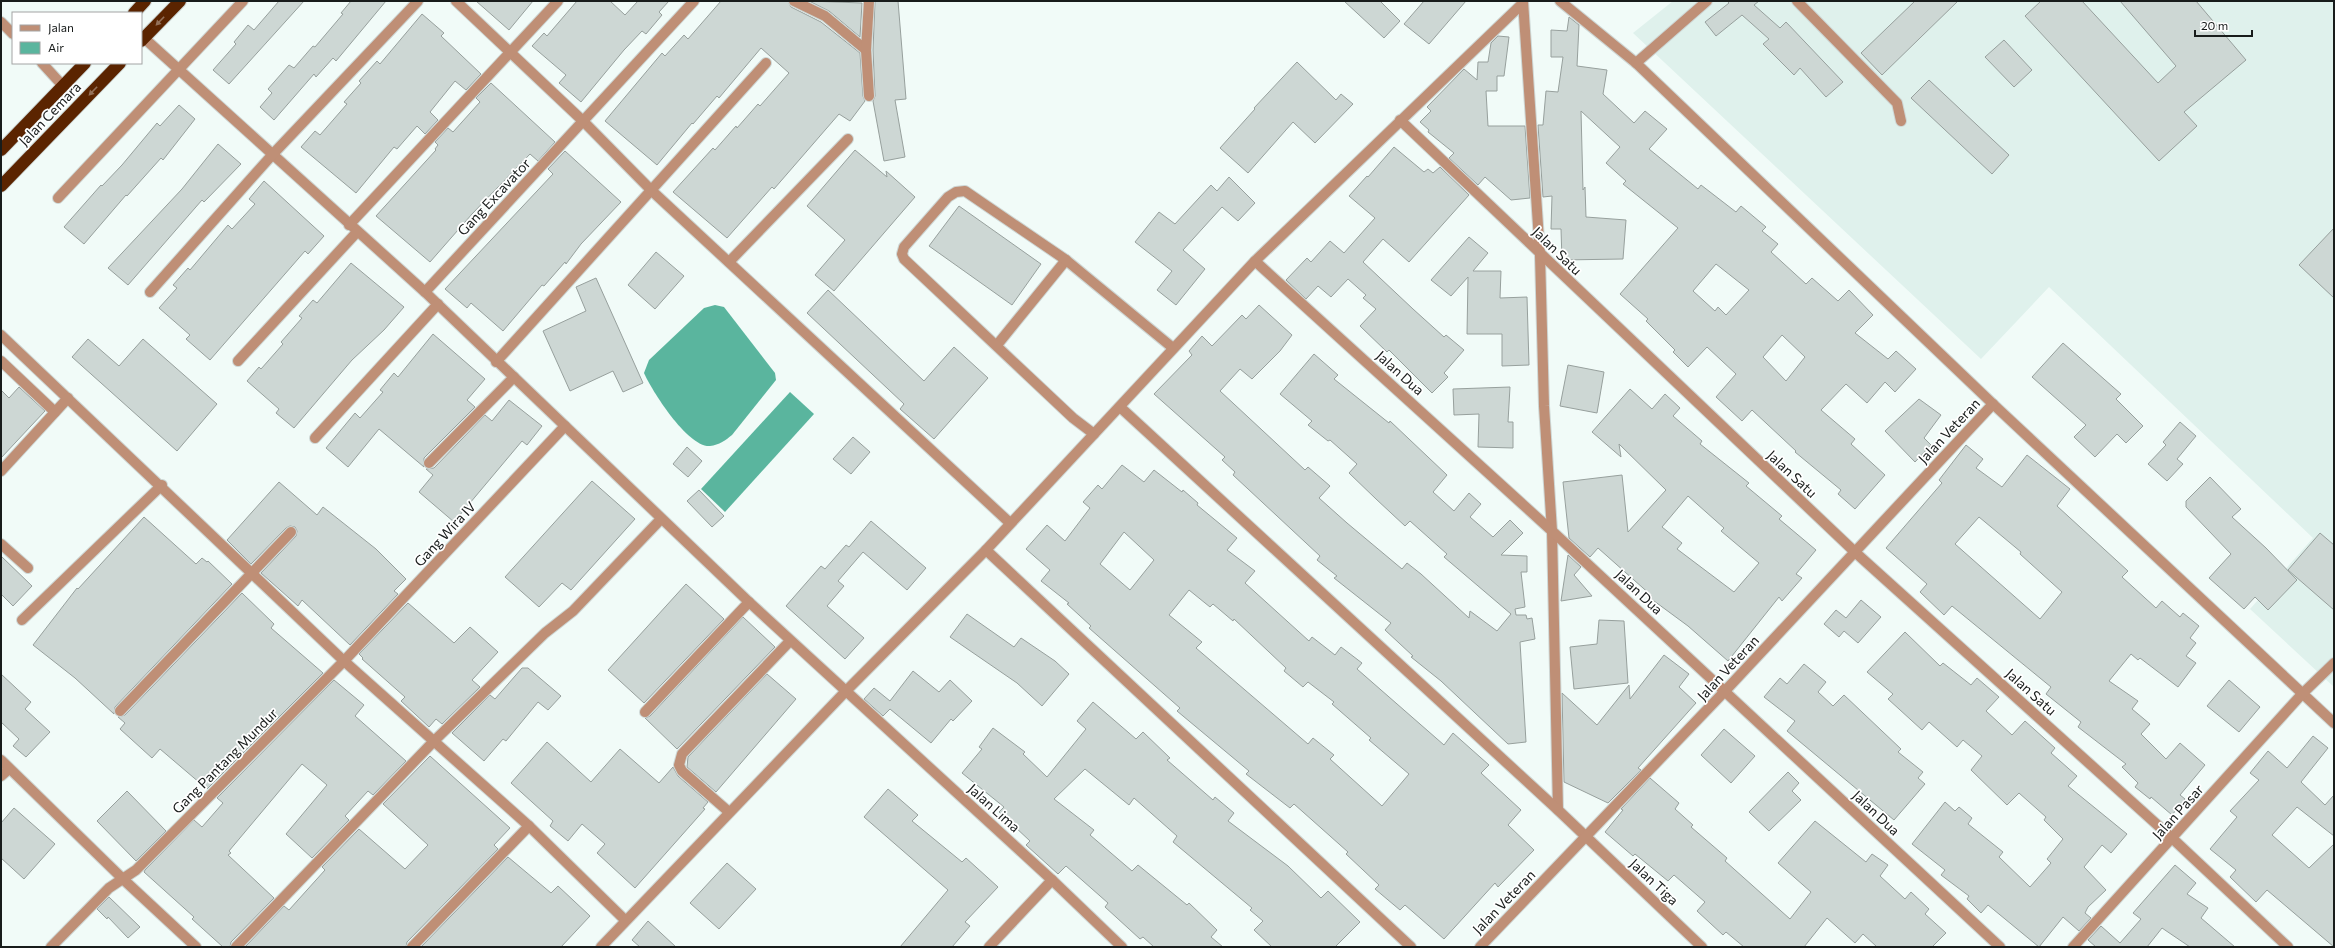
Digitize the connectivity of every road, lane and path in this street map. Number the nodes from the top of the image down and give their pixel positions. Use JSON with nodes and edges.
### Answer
{"nodes":[{"id":1,"x":145,"y":1,"type":"edge"},
{"id":2,"x":180,"y":1,"type":"edge"},
{"id":3,"x":243,"y":1,"type":"edge"},
{"id":4,"x":418,"y":1,"type":"edge"},
{"id":5,"x":456,"y":1,"type":"edge"},
{"id":6,"x":558,"y":1,"type":"edge"},
{"id":7,"x":694,"y":1,"type":"edge"},
{"id":8,"x":794,"y":1,"type":"edge"},
{"id":9,"x":869,"y":1,"type":"edge"},
{"id":10,"x":1560,"y":1,"type":"edge"},
{"id":11,"x":1707,"y":1,"type":"edge"},
{"id":12,"x":1797,"y":1,"type":"edge"},
{"id":13,"x":1523,"y":2,"type":"edge"},
{"id":14,"x":135,"y":12,"type":"edge"},
{"id":15,"x":1,"y":22,"type":"edge"},
{"id":16,"x":12,"y":33,"type":"edge"},
{"id":17,"x":143,"y":39,"type":"edge"},
{"id":18,"x":866,"y":50,"type":"junction"},
{"id":19,"x":510,"y":52,"type":"junction"},
{"id":20,"x":1636,"y":62,"type":"junction"},
{"id":21,"x":766,"y":63,"type":"dead end"},
{"id":22,"x":43,"y":64,"type":"edge"},
{"id":23,"x":84,"y":64,"type":"edge"},
{"id":24,"x":119,"y":64,"type":"edge"},
{"id":25,"x":178,"y":70,"type":"junction"},
{"id":26,"x":63,"y":86,"type":"junction"},
{"id":27,"x":869,"y":96,"type":"dead end"},
{"id":28,"x":1400,"y":120,"type":"junction"},
{"id":29,"x":583,"y":121,"type":"junction"},
{"id":30,"x":1901,"y":121,"type":"dead end"},
{"id":31,"x":848,"y":139,"type":"dead end"},
{"id":32,"x":1,"y":150,"type":"edge"},
{"id":33,"x":273,"y":154,"type":"junction"},
{"id":34,"x":1,"y":186,"type":"edge"},
{"id":35,"x":652,"y":191,"type":"junction"},
{"id":36,"x":58,"y":198,"type":"dead end"},
{"id":37,"x":349,"y":225,"type":"junction"},
{"id":38,"x":358,"y":232,"type":"junction"},
{"id":39,"x":1540,"y":255,"type":"junction"},
{"id":40,"x":1066,"y":260,"type":"junction"},
{"id":41,"x":1255,"y":261,"type":"junction"},
{"id":42,"x":729,"y":262,"type":"junction"},
{"id":43,"x":150,"y":292,"type":"dead end"},
{"id":44,"x":425,"y":292,"type":"junction"},
{"id":45,"x":438,"y":304,"type":"junction"},
{"id":46,"x":1,"y":335,"type":"edge"},
{"id":47,"x":997,"y":345,"type":"junction"},
{"id":48,"x":1173,"y":348,"type":"junction"},
{"id":49,"x":1,"y":361,"type":"edge"},
{"id":50,"x":238,"y":361,"type":"dead end"},
{"id":51,"x":496,"y":362,"type":"junction"},
{"id":52,"x":514,"y":377,"type":"junction"},
{"id":53,"x":68,"y":398,"type":"junction"},
{"id":54,"x":1993,"y":404,"type":"junction"},
{"id":55,"x":1120,"y":407,"type":"junction"},
{"id":56,"x":55,"y":412,"type":"junction"},
{"id":57,"x":565,"y":426,"type":"junction"},
{"id":58,"x":1094,"y":434,"type":"junction"},
{"id":59,"x":315,"y":438,"type":"dead end"},
{"id":60,"x":429,"y":463,"type":"dead end"},
{"id":61,"x":1,"y":470,"type":"edge"},
{"id":62,"x":162,"y":485,"type":"junction"},
{"id":63,"x":661,"y":519,"type":"junction"},
{"id":64,"x":1010,"y":523,"type":"junction"},
{"id":65,"x":1552,"y":531,"type":"junction"},
{"id":66,"x":291,"y":532,"type":"dead end"},
{"id":67,"x":1,"y":544,"type":"edge"},
{"id":68,"x":986,"y":550,"type":"junction"},
{"id":69,"x":1856,"y":553,"type":"junction"},
{"id":70,"x":28,"y":568,"type":"dead end"},
{"id":71,"x":253,"y":574,"type":"junction"},
{"id":72,"x":749,"y":602,"type":"junction"},
{"id":73,"x":22,"y":620,"type":"dead end"},
{"id":74,"x":790,"y":641,"type":"junction"},
{"id":75,"x":344,"y":661,"type":"junction"},
{"id":76,"x":2334,"y":663,"type":"edge"},
{"id":77,"x":1726,"y":691,"type":"junction"},
{"id":78,"x":845,"y":692,"type":"junction"},
{"id":79,"x":2302,"y":694,"type":"junction"},
{"id":80,"x":120,"y":711,"type":"dead end"},
{"id":81,"x":645,"y":712,"type":"dead end"},
{"id":82,"x":2334,"y":723,"type":"edge"},
{"id":83,"x":434,"y":741,"type":"junction"},
{"id":84,"x":1,"y":760,"type":"edge"},
{"id":85,"x":9,"y":769,"type":"junction"},
{"id":86,"x":1,"y":776,"type":"edge"},
{"id":87,"x":1558,"y":810,"type":"junction"},
{"id":88,"x":729,"y":812,"type":"junction"},
{"id":89,"x":529,"y":826,"type":"junction"},
{"id":90,"x":1586,"y":838,"type":"junction"},
{"id":91,"x":2173,"y":839,"type":"junction"},
{"id":92,"x":124,"y":880,"type":"junction"},
{"id":93,"x":1052,"y":880,"type":"junction"},
{"id":94,"x":625,"y":920,"type":"junction"},
{"id":95,"x":51,"y":947,"type":"edge"},
{"id":96,"x":196,"y":947,"type":"edge"},
{"id":97,"x":236,"y":947,"type":"edge"},
{"id":98,"x":412,"y":947,"type":"edge"},
{"id":99,"x":601,"y":947,"type":"edge"},
{"id":100,"x":989,"y":947,"type":"edge"},
{"id":101,"x":1122,"y":947,"type":"edge"},
{"id":102,"x":1410,"y":947,"type":"edge"},
{"id":103,"x":1480,"y":947,"type":"edge"},
{"id":104,"x":1702,"y":947,"type":"edge"},
{"id":105,"x":2000,"y":947,"type":"edge"},
{"id":106,"x":2073,"y":947,"type":"edge"},
{"id":107,"x":2288,"y":947,"type":"edge"}],
"edges":[{"from":1,"to":14,"type":"highway"},
{"from":2,"to":17,"type":"highway","one_way":true},
{"from":3,"to":25,"type":"street"},
{"from":4,"to":33,"type":"street"},
{"from":5,"to":19,"type":"street"},
{"from":6,"to":19,"type":"street"},
{"from":7,"to":29,"type":"street","name":"Gang Excavator"},
{"from":8,"to":18,"type":"street"},
{"from":9,"to":18,"type":"street"},
{"from":10,"to":20,"type":"street"},
{"from":11,"to":20,"type":"street"},
{"from":12,"to":30,"type":"street"},
{"from":13,"to":28,"type":"street"},
{"from":13,"to":39,"type":"street"},
{"from":15,"to":16,"type":"street"},
{"from":17,"to":25,"type":"street","name":"Jalan Lima"},
{"from":18,"to":27,"type":"street"},
{"from":19,"to":29,"type":"street"},
{"from":19,"to":37,"type":"street"},
{"from":20,"to":54,"type":"street"},
{"from":21,"to":35,"type":"street"},
{"from":22,"to":26,"type":"street"},
{"from":23,"to":26,"type":"highway","name":"Jalan Cemara"},
{"from":24,"to":34,"type":"highway","name":"Jalan Cemara","one_way":true},
{"from":25,"to":33,"type":"street","name":"Jalan Lima"},
{"from":25,"to":36,"type":"street"},
{"from":26,"to":32,"type":"highway","name":"Jalan Cemara"},
{"from":28,"to":39,"type":"street","name":"Jalan Satu"},
{"from":28,"to":41,"type":"street"},
{"from":29,"to":35,"type":"street"},
{"from":29,"to":44,"type":"street","name":"Gang Excavator"},
{"from":31,"to":42,"type":"street"},
{"from":33,"to":37,"type":"street","name":"Jalan Lima"},
{"from":33,"to":43,"type":"street"},
{"from":35,"to":42,"type":"street"},
{"from":35,"to":51,"type":"street"},
{"from":37,"to":38,"type":"street","name":"Jalan Lima"},
{"from":38,"to":44,"type":"street","name":"Jalan Lima"},
{"from":38,"to":50,"type":"street"},
{"from":39,"to":65,"type":"street"},
{"from":39,"to":69,"type":"street","name":"Jalan Satu"},
{"from":40,"to":47,"type":"street"},
{"from":40,"to":47,"type":"street"},
{"from":40,"to":48,"type":"street"},
{"from":41,"to":48,"type":"street"},
{"from":41,"to":65,"type":"street","name":"Jalan Dua"},
{"from":42,"to":64,"type":"street"},
{"from":44,"to":45,"type":"street","name":"Jalan Lima"},
{"from":45,"to":51,"type":"street","name":"Jalan Lima"},
{"from":45,"to":59,"type":"street"},
{"from":46,"to":53,"type":"street"},
{"from":47,"to":58,"type":"street"},
{"from":48,"to":55,"type":"street"},
{"from":49,"to":56,"type":"street"},
{"from":51,"to":52,"type":"street","name":"Jalan Lima"},
{"from":52,"to":57,"type":"street","name":"Jalan Lima"},
{"from":52,"to":60,"type":"street"},
{"from":53,"to":56,"type":"street"},
{"from":53,"to":62,"type":"street"},
{"from":54,"to":69,"type":"street","name":"Jalan Veteran"},
{"from":54,"to":79,"type":"street"},
{"from":55,"to":58,"type":"street"},
{"from":55,"to":87,"type":"street","name":"Jalan Tiga"},
{"from":56,"to":61,"type":"street"},
{"from":57,"to":63,"type":"street","name":"Jalan Lima"},
{"from":57,"to":75,"type":"street","name":"Gang Wira IV"},
{"from":58,"to":64,"type":"street"},
{"from":62,"to":71,"type":"street"},
{"from":62,"to":73,"type":"street"},
{"from":63,"to":72,"type":"street","name":"Jalan Lima"},
{"from":63,"to":83,"type":"street"},
{"from":64,"to":68,"type":"street"},
{"from":65,"to":77,"type":"street","name":"Jalan Dua"},
{"from":65,"to":87,"type":"street"},
{"from":66,"to":71,"type":"street"},
{"from":67,"to":70,"type":"street"},
{"from":68,"to":78,"type":"street"},
{"from":68,"to":102,"type":"street"},
{"from":69,"to":77,"type":"street","name":"Jalan Veteran"},
{"from":69,"to":91,"type":"street","name":"Jalan Satu"},
{"from":71,"to":75,"type":"street"},
{"from":71,"to":80,"type":"street"},
{"from":72,"to":74,"type":"street","name":"Jalan Lima"},
{"from":72,"to":81,"type":"street"},
{"from":74,"to":78,"type":"street","name":"Jalan Lima"},
{"from":74,"to":88,"type":"street"},
{"from":75,"to":83,"type":"street"},
{"from":75,"to":92,"type":"street","name":"Gang Pantang Mundur"},
{"from":76,"to":79,"type":"street","name":"Jalan Pasar"},
{"from":77,"to":90,"type":"street","name":"Jalan Veteran"},
{"from":77,"to":105,"type":"street","name":"Jalan Dua"},
{"from":78,"to":88,"type":"street"},
{"from":78,"to":93,"type":"street","name":"Jalan Lima"},
{"from":79,"to":82,"type":"street"},
{"from":79,"to":91,"type":"street","name":"Jalan Pasar"},
{"from":83,"to":89,"type":"street"},
{"from":83,"to":97,"type":"street"},
{"from":84,"to":85,"type":"street"},
{"from":85,"to":86,"type":"street"},
{"from":85,"to":92,"type":"street"},
{"from":87,"to":90,"type":"street","name":"Jalan Tiga"},
{"from":88,"to":94,"type":"street"},
{"from":89,"to":94,"type":"street"},
{"from":89,"to":98,"type":"street"},
{"from":90,"to":103,"type":"street","name":"Jalan Veteran"},
{"from":90,"to":104,"type":"street","name":"Jalan Tiga"},
{"from":91,"to":106,"type":"street","name":"Jalan Pasar"},
{"from":91,"to":107,"type":"street","name":"Jalan Satu"},
{"from":92,"to":95,"type":"street","name":"Gang Pantang Mundur"},
{"from":92,"to":96,"type":"street"},
{"from":93,"to":100,"type":"street"},
{"from":93,"to":101,"type":"street","name":"Jalan Lima"},
{"from":94,"to":99,"type":"street"}]}
